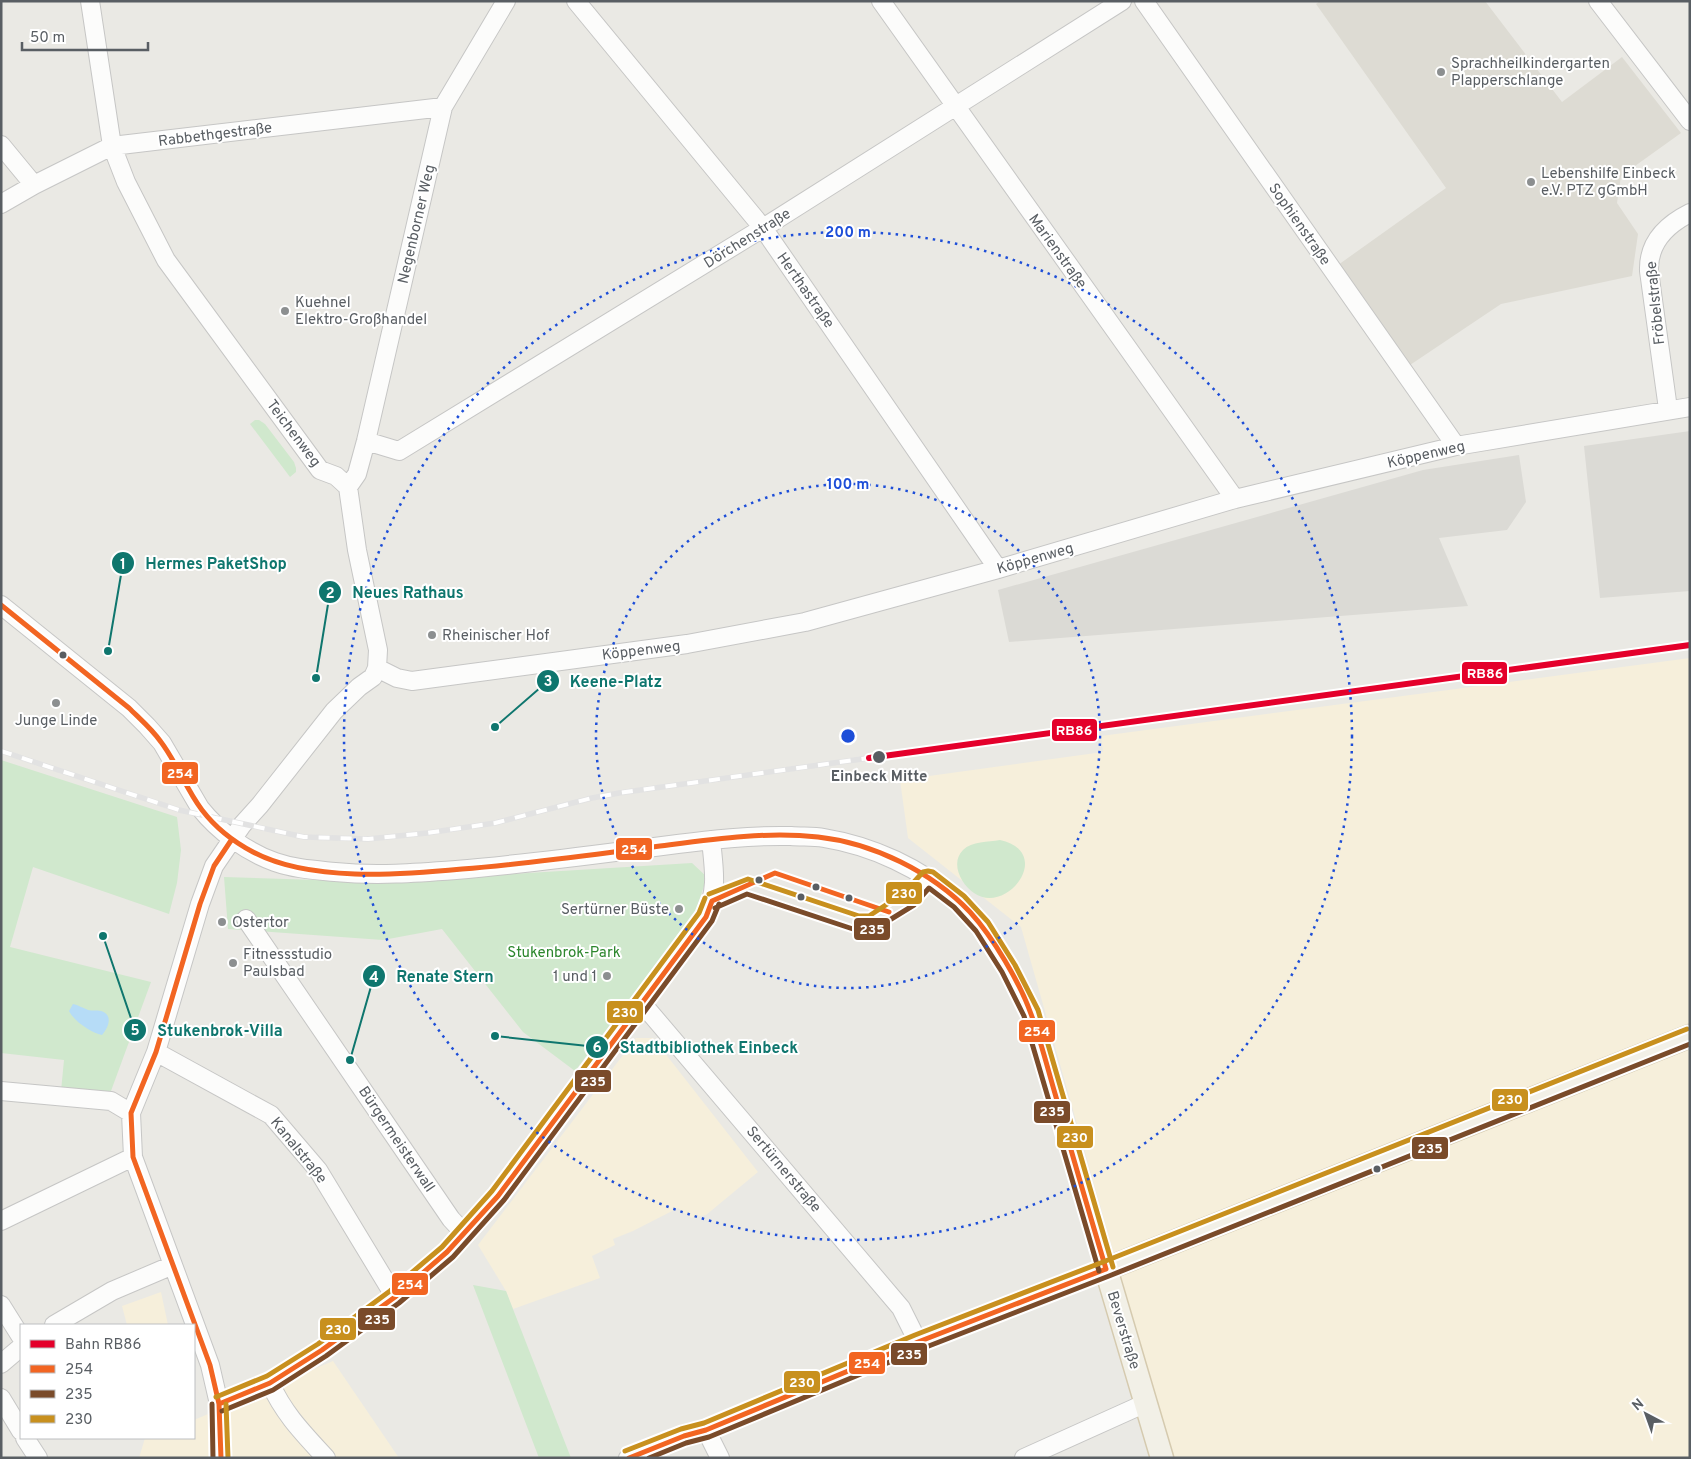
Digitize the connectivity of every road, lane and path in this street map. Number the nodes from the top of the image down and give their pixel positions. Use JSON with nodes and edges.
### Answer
{"nodes":[{"id":1,"x":90,"y":1,"type":"edge"},
{"id":2,"x":506,"y":1,"type":"edge"},
{"id":3,"x":576,"y":1,"type":"edge"},
{"id":4,"x":881,"y":1,"type":"edge"},
{"id":5,"x":1122,"y":1,"type":"edge"},
{"id":6,"x":1144,"y":1,"type":"edge"},
{"id":7,"x":1598,"y":1,"type":"edge"},
{"id":8,"x":443,"y":107,"type":"junction"},
{"id":9,"x":956,"y":108,"type":"junction"},
{"id":10,"x":1690,"y":121,"type":"edge"},
{"id":11,"x":1,"y":145,"type":"edge"},
{"id":12,"x":112,"y":146,"type":"junction"},
{"id":13,"x":34,"y":185,"type":"junction"},
{"id":14,"x":1,"y":204,"type":"edge"},
{"id":15,"x":1690,"y":213,"type":"edge"},
{"id":16,"x":763,"y":228,"type":"junction"},
{"id":17,"x":1690,"y":407,"type":"edge"},
{"id":18,"x":1668,"y":409,"type":"junction"},
{"id":19,"x":366,"y":441,"type":"junction"},
{"id":20,"x":1456,"y":446,"type":"junction"},
{"id":21,"x":348,"y":486,"type":"junction"},
{"id":22,"x":1236,"y":500,"type":"junction"},
{"id":23,"x":998,"y":569,"type":"junction"},
{"id":24,"x":1,"y":605,"type":"edge"},
{"id":25,"x":377,"y":668,"type":"junction"},
{"id":26,"x":232,"y":839,"type":"junction"},
{"id":27,"x":711,"y":840,"type":"junction"},
{"id":28,"x":246,"y":919,"type":"dead end"},
{"id":29,"x":641,"y":1002,"type":"junction"},
{"id":30,"x":1690,"y":1036,"type":"edge"},
{"id":31,"x":154,"y":1058,"type":"junction"},
{"id":32,"x":1,"y":1091,"type":"edge"},
{"id":33,"x":131,"y":1113,"type":"junction"},
{"id":34,"x":133,"y":1156,"type":"junction"},
{"id":35,"x":1,"y":1221,"type":"edge"},
{"id":36,"x":465,"y":1234,"type":"junction"},
{"id":37,"x":173,"y":1265,"type":"junction"},
{"id":38,"x":1106,"y":1269,"type":"junction"},
{"id":39,"x":395,"y":1297,"type":"junction"},
{"id":40,"x":1,"y":1304,"type":"edge"},
{"id":41,"x":56,"y":1324,"type":"edge"},
{"id":42,"x":195,"y":1324,"type":"edge"},
{"id":43,"x":195,"y":1324,"type":"edge"},
{"id":44,"x":20,"y":1335,"type":"edge"},
{"id":45,"x":918,"y":1342,"type":"junction"},
{"id":46,"x":20,"y":1348,"type":"edge"},
{"id":47,"x":1,"y":1364,"type":"edge"},
{"id":48,"x":270,"y":1383,"type":"junction"},
{"id":49,"x":1,"y":1398,"type":"edge"},
{"id":50,"x":1146,"y":1403,"type":"junction"},
{"id":51,"x":219,"y":1404,"type":"junction"},
{"id":52,"x":20,"y":1429,"type":"edge"},
{"id":53,"x":706,"y":1430,"type":"junction"},
{"id":54,"x":26,"y":1439,"type":"edge"},
{"id":55,"x":38,"y":1458,"type":"edge"},
{"id":56,"x":221,"y":1458,"type":"edge"},
{"id":57,"x":326,"y":1458,"type":"edge"},
{"id":58,"x":628,"y":1458,"type":"edge"},
{"id":59,"x":720,"y":1458,"type":"edge"},
{"id":60,"x":1024,"y":1458,"type":"edge"},
{"id":61,"x":1162,"y":1458,"type":"edge"}],
"edges":[{"from":1,"to":12,"type":"street","name":"Teichenweg"},
{"from":2,"to":8,"type":"street","name":"Negenborner Weg"},
{"from":3,"to":16,"type":"street","name":"Herthastraße"},
{"from":4,"to":9,"type":"street","name":"Marienstraße"},
{"from":5,"to":9,"type":"street","name":"Dörchenstraße"},
{"from":6,"to":20,"type":"street","name":"Sophienstraße"},
{"from":7,"to":10,"type":"street"},
{"from":8,"to":12,"type":"street","name":"Rabbethgestraße"},
{"from":8,"to":19,"type":"street","name":"Negenborner Weg"},
{"from":9,"to":16,"type":"street","name":"Dörchenstraße"},
{"from":9,"to":22,"type":"street","name":"Marienstraße"},
{"from":11,"to":13,"type":"street"},
{"from":12,"to":13,"type":"street","name":"Rabbethgestraße"},
{"from":12,"to":21,"type":"street","name":"Teichenweg"},
{"from":13,"to":14,"type":"street","name":"Rabbethgestraße"},
{"from":15,"to":18,"type":"street","name":"Fröbelstraße"},
{"from":16,"to":19,"type":"street","name":"Dörchenstraße"},
{"from":16,"to":23,"type":"street","name":"Herthastraße"},
{"from":17,"to":18,"type":"street","name":"Köppenweg"},
{"from":18,"to":20,"type":"street","name":"Köppenweg"},
{"from":19,"to":21,"type":"street","name":"Negenborner Weg"},
{"from":20,"to":22,"type":"street","name":"Köppenweg"},
{"from":21,"to":25,"type":"street"},
{"from":22,"to":23,"type":"street","name":"Köppenweg"},
{"from":23,"to":25,"type":"street","name":"Köppenweg"},
{"from":24,"to":26,"type":"street","name":"Beverstraße"},
{"from":25,"to":26,"type":"street"},
{"from":26,"to":27,"type":"street","name":"Beverstraße"},
{"from":26,"to":31,"type":"street"},
{"from":27,"to":29,"type":"street"},
{"from":27,"to":38,"type":"street","name":"Beverstraße"},
{"from":28,"to":36,"type":"street","name":"Bürgermeisterwall"},
{"from":29,"to":36,"type":"street"},
{"from":29,"to":45,"type":"street","name":"Sertürnerstraße"},
{"from":30,"to":38,"type":"main road"},
{"from":31,"to":33,"type":"street"},
{"from":31,"to":39,"type":"street","name":"Kanalstraße"},
{"from":32,"to":33,"type":"street"},
{"from":33,"to":34,"type":"street"},
{"from":34,"to":35,"type":"street"},
{"from":34,"to":37,"type":"street"},
{"from":36,"to":39,"type":"street"},
{"from":37,"to":41,"type":"street"},
{"from":37,"to":42,"type":"street"},
{"from":38,"to":45,"type":"street"},
{"from":38,"to":50,"type":"main road","name":"Beverstraße"},
{"from":39,"to":48,"type":"street"},
{"from":40,"to":44,"type":"street"},
{"from":43,"to":51,"type":"street"},
{"from":45,"to":53,"type":"street"},
{"from":46,"to":47,"type":"street"},
{"from":48,"to":51,"type":"street"},
{"from":48,"to":57,"type":"street"},
{"from":49,"to":52,"type":"street"},
{"from":50,"to":60,"type":"street"},
{"from":50,"to":61,"type":"main road","name":"Beverstraße"},
{"from":51,"to":56,"type":"street"},
{"from":53,"to":58,"type":"street"},
{"from":53,"to":59,"type":"street"},
{"from":54,"to":55,"type":"street"}]}
